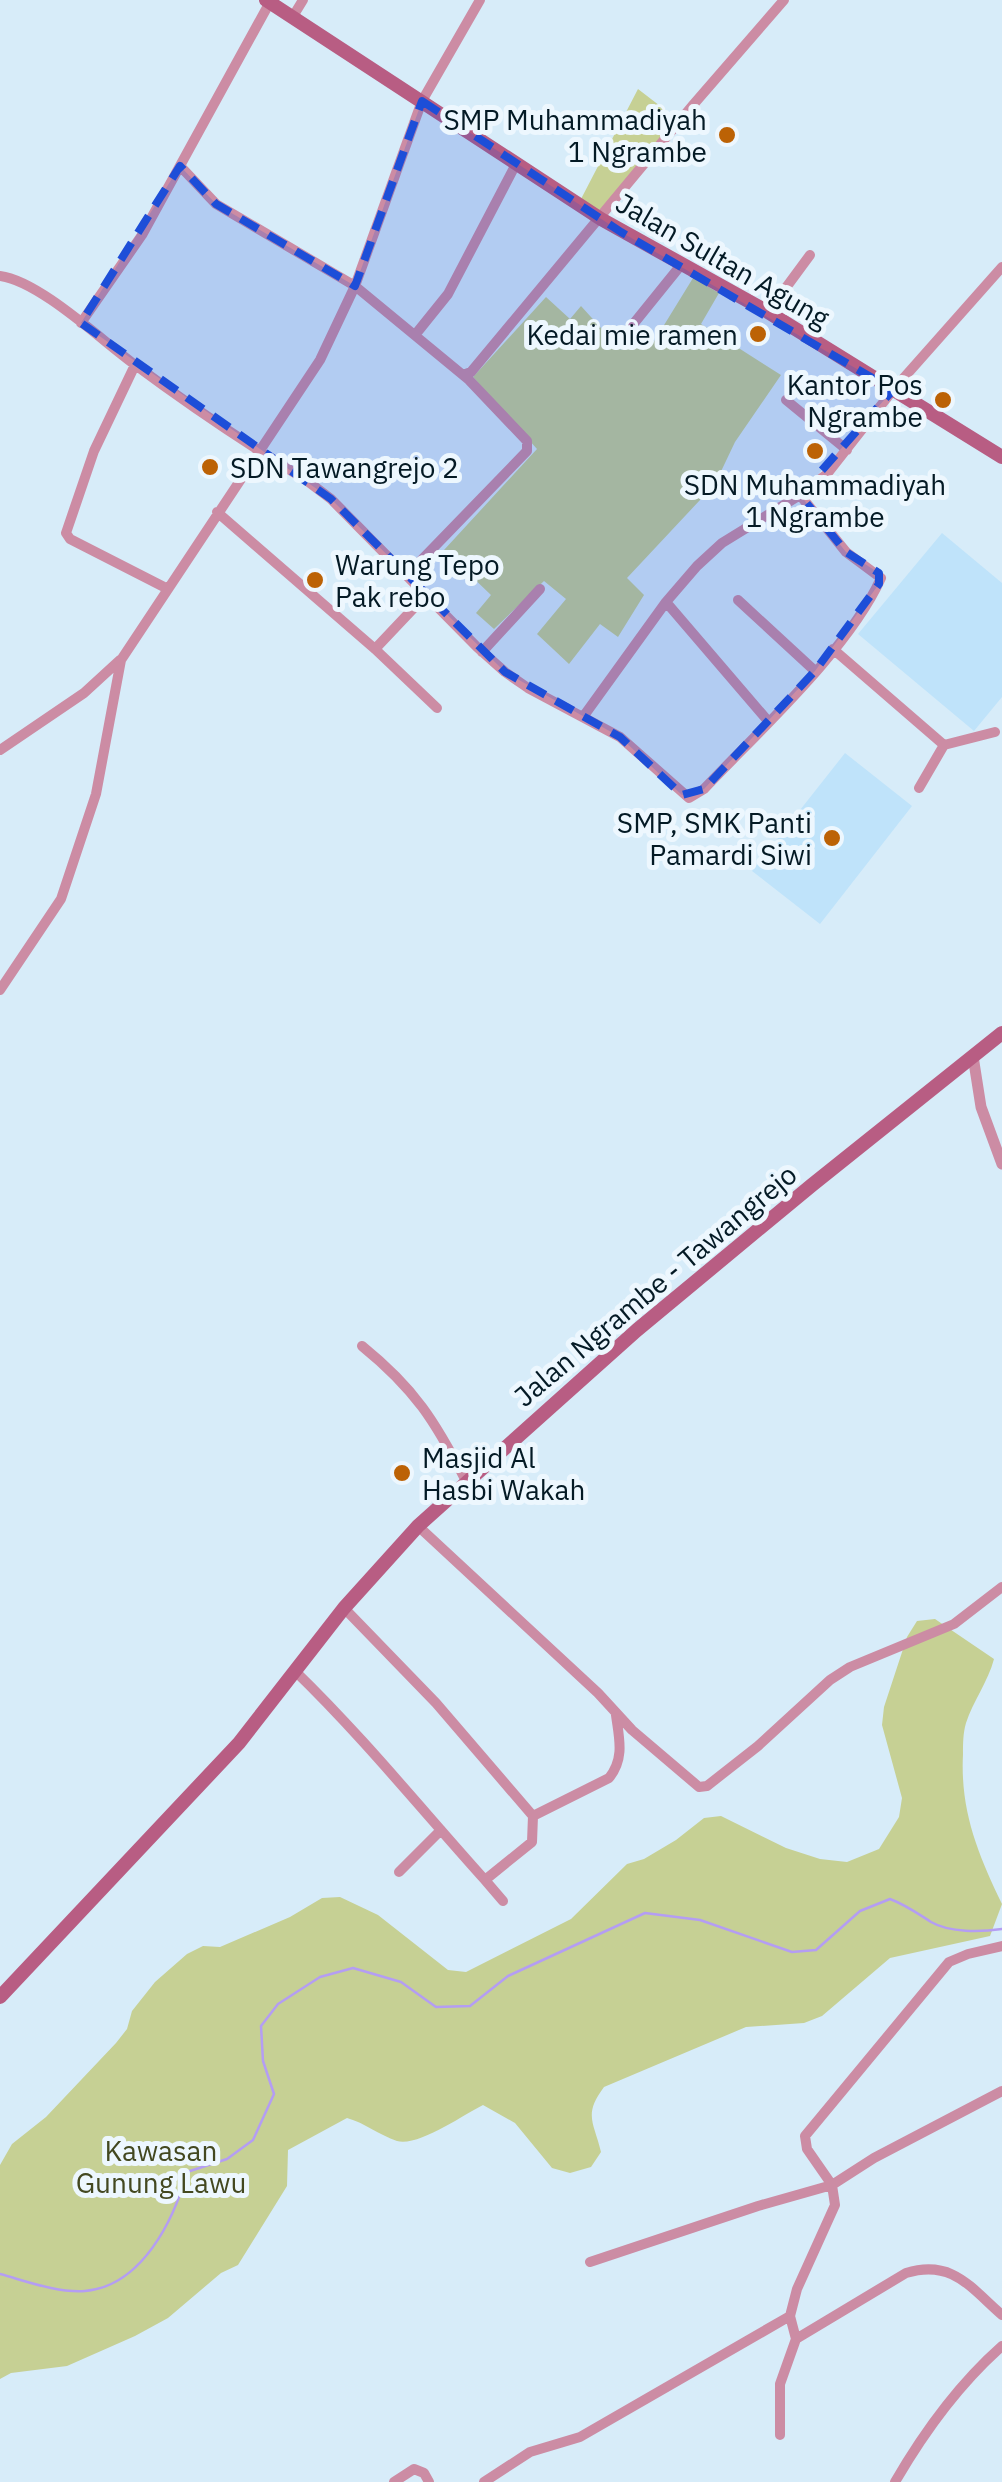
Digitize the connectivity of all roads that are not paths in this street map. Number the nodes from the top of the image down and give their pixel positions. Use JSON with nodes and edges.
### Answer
{"nodes":[{"id":1,"x":303,"y":0,"type":"edge"},
{"id":2,"x":480,"y":0,"type":"edge"},
{"id":3,"x":784,"y":0,"type":"edge"},
{"id":4,"x":268,"y":1,"type":"edge"},
{"id":5,"x":292,"y":18,"type":"junction"},
{"id":6,"x":422,"y":101,"type":"junction"},
{"id":7,"x":516,"y":164,"type":"junction"},
{"id":8,"x":180,"y":166,"type":"junction"},
{"id":9,"x":600,"y":219,"type":"junction"},
{"id":10,"x":810,"y":255,"type":"dead end"},
{"id":11,"x":681,"y":264,"type":"junction"},
{"id":12,"x":1002,"y":267,"type":"edge"},
{"id":13,"x":0,"y":276,"type":"edge"},
{"id":14,"x":355,"y":286,"type":"junction"},
{"id":15,"x":768,"y":312,"type":"junction"},
{"id":16,"x":80,"y":323,"type":"junction"},
{"id":17,"x":415,"y":335,"type":"junction"},
{"id":18,"x":618,"y":342,"type":"dead end"},
{"id":19,"x":136,"y":365,"type":"junction"},
{"id":20,"x":463,"y":375,"type":"junction"},
{"id":21,"x":893,"y":390,"type":"junction"},
{"id":22,"x":786,"y":400,"type":"dead end"},
{"id":23,"x":847,"y":450,"type":"junction"},
{"id":24,"x":260,"y":452,"type":"junction"},
{"id":25,"x":1002,"y":457,"type":"edge"},
{"id":26,"x":800,"y":495,"type":"junction"},
{"id":27,"x":218,"y":512,"type":"junction"},
{"id":28,"x":406,"y":575,"type":"junction"},
{"id":29,"x":166,"y":588,"type":"junction"},
{"id":30,"x":540,"y":589,"type":"dead end"},
{"id":31,"x":427,"y":594,"type":"junction"},
{"id":32,"x":738,"y":600,"type":"dead end"},
{"id":33,"x":666,"y":602,"type":"junction"},
{"id":34,"x":375,"y":649,"type":"junction"},
{"id":35,"x":833,"y":649,"type":"junction"},
{"id":36,"x":482,"y":652,"type":"junction"},
{"id":37,"x":121,"y":660,"type":"junction"},
{"id":38,"x":815,"y":671,"type":"junction"},
{"id":39,"x":437,"y":708,"type":"dead end"},
{"id":40,"x":583,"y":717,"type":"junction"},
{"id":41,"x":768,"y":721,"type":"junction"},
{"id":42,"x":1000,"y":733,"type":"edge"},
{"id":43,"x":944,"y":745,"type":"junction"},
{"id":44,"x":0,"y":750,"type":"edge"},
{"id":45,"x":919,"y":788,"type":"dead end"},
{"id":46,"x":0,"y":990,"type":"edge"},
{"id":47,"x":1002,"y":1034,"type":"edge"},
{"id":48,"x":973,"y":1056,"type":"junction"},
{"id":49,"x":1002,"y":1164,"type":"edge"},
{"id":50,"x":362,"y":1346,"type":"dead end"},
{"id":51,"x":466,"y":1481,"type":"junction"},
{"id":52,"x":418,"y":1526,"type":"junction"},
{"id":53,"x":1001,"y":1590,"type":"edge"},
{"id":54,"x":344,"y":1608,"type":"junction"},
{"id":55,"x":296,"y":1671,"type":"junction"},
{"id":56,"x":616,"y":1714,"type":"junction"},
{"id":57,"x":533,"y":1816,"type":"junction"},
{"id":58,"x":441,"y":1830,"type":"junction"},
{"id":59,"x":399,"y":1872,"type":"dead end"},
{"id":60,"x":486,"y":1880,"type":"junction"},
{"id":61,"x":503,"y":1902,"type":"dead end"},
{"id":62,"x":1002,"y":1946,"type":"edge"},
{"id":63,"x":0,"y":1997,"type":"edge"},
{"id":64,"x":1002,"y":2090,"type":"edge"},
{"id":65,"x":832,"y":2185,"type":"junction"},
{"id":66,"x":590,"y":2262,"type":"dead end"},
{"id":67,"x":1002,"y":2314,"type":"edge"},
{"id":68,"x":790,"y":2316,"type":"junction"},
{"id":69,"x":796,"y":2339,"type":"junction"},
{"id":70,"x":1002,"y":2346,"type":"edge"},
{"id":71,"x":780,"y":2435,"type":"dead end"},
{"id":72,"x":394,"y":2482,"type":"edge"},
{"id":73,"x":429,"y":2482,"type":"edge"},
{"id":74,"x":484,"y":2482,"type":"edge"},
{"id":75,"x":896,"y":2482,"type":"edge"}],
"edges":[{"from":1,"to":5,"type":"street"},
{"from":2,"to":6,"type":"street"},
{"from":3,"to":9,"type":"street"},
{"from":4,"to":5,"type":"main road","name":"Jalan Sultan Agung"},
{"from":4,"to":8,"type":"street"},
{"from":5,"to":6,"type":"main road","name":"Jalan Sultan Agung"},
{"from":6,"to":7,"type":"main road","name":"Jalan Sultan Agung"},
{"from":6,"to":14,"type":"street"},
{"from":7,"to":9,"type":"main road","name":"Jalan Sultan Agung"},
{"from":7,"to":17,"type":"street"},
{"from":8,"to":14,"type":"street"},
{"from":8,"to":16,"type":"street"},
{"from":9,"to":11,"type":"main road","name":"Jalan Sultan Agung"},
{"from":9,"to":20,"type":"street"},
{"from":10,"to":15,"type":"street"},
{"from":11,"to":15,"type":"main road","name":"Jalan Sultan Agung"},
{"from":11,"to":18,"type":"street"},
{"from":12,"to":21,"type":"street"},
{"from":13,"to":16,"type":"street"},
{"from":14,"to":17,"type":"street"},
{"from":14,"to":24,"type":"street"},
{"from":15,"to":21,"type":"main road","name":"Jalan Sultan Agung"},
{"from":16,"to":19,"type":"street"},
{"from":17,"to":20,"type":"street"},
{"from":19,"to":24,"type":"street"},
{"from":19,"to":29,"type":"street"},
{"from":20,"to":28,"type":"street"},
{"from":21,"to":23,"type":"street"},
{"from":21,"to":25,"type":"main road","name":"Jalan Sultan Agung"},
{"from":22,"to":23,"type":"street"},
{"from":23,"to":26,"type":"street"},
{"from":24,"to":27,"type":"street"},
{"from":24,"to":28,"type":"street"},
{"from":26,"to":33,"type":"street"},
{"from":26,"to":35,"type":"street"},
{"from":27,"to":29,"type":"street"},
{"from":27,"to":34,"type":"street"},
{"from":28,"to":31,"type":"street"},
{"from":29,"to":37,"type":"street"},
{"from":30,"to":36,"type":"street"},
{"from":31,"to":34,"type":"street"},
{"from":31,"to":36,"type":"street"},
{"from":32,"to":38,"type":"street"},
{"from":33,"to":40,"type":"street"},
{"from":33,"to":41,"type":"street"},
{"from":34,"to":39,"type":"street"},
{"from":35,"to":38,"type":"street"},
{"from":35,"to":43,"type":"street"},
{"from":36,"to":40,"type":"street"},
{"from":37,"to":44,"type":"street"},
{"from":37,"to":46,"type":"street"},
{"from":38,"to":41,"type":"street"},
{"from":40,"to":41,"type":"street"},
{"from":42,"to":43,"type":"street"},
{"from":43,"to":45,"type":"street"},
{"from":47,"to":48,"type":"main road","name":"Jalan Ngrambe - Tawangrejo"},
{"from":48,"to":49,"type":"street"},
{"from":48,"to":51,"type":"main road","name":"Jalan Ngrambe - Tawangrejo"},
{"from":50,"to":51,"type":"street"},
{"from":51,"to":52,"type":"main road","name":"Jalan Ngrambe - Tawangrejo"},
{"from":52,"to":54,"type":"main road","name":"Jalan Ngrambe - Tawangrejo"},
{"from":52,"to":56,"type":"street"},
{"from":53,"to":56,"type":"street"},
{"from":54,"to":55,"type":"main road","name":"Jalan Ngrambe - Tawangrejo"},
{"from":54,"to":57,"type":"street"},
{"from":55,"to":58,"type":"street"},
{"from":55,"to":63,"type":"main road","name":"Jalan Ngrambe - Tawangrejo"},
{"from":56,"to":57,"type":"street"},
{"from":57,"to":60,"type":"street"},
{"from":58,"to":59,"type":"street"},
{"from":58,"to":60,"type":"street"},
{"from":60,"to":61,"type":"street"},
{"from":62,"to":65,"type":"street"},
{"from":64,"to":65,"type":"street"},
{"from":65,"to":66,"type":"street"},
{"from":65,"to":68,"type":"street"},
{"from":67,"to":69,"type":"street"},
{"from":68,"to":69,"type":"street"},
{"from":68,"to":74,"type":"street"},
{"from":69,"to":71,"type":"street"},
{"from":70,"to":75,"type":"street"},
{"from":72,"to":73,"type":"street"}]}
